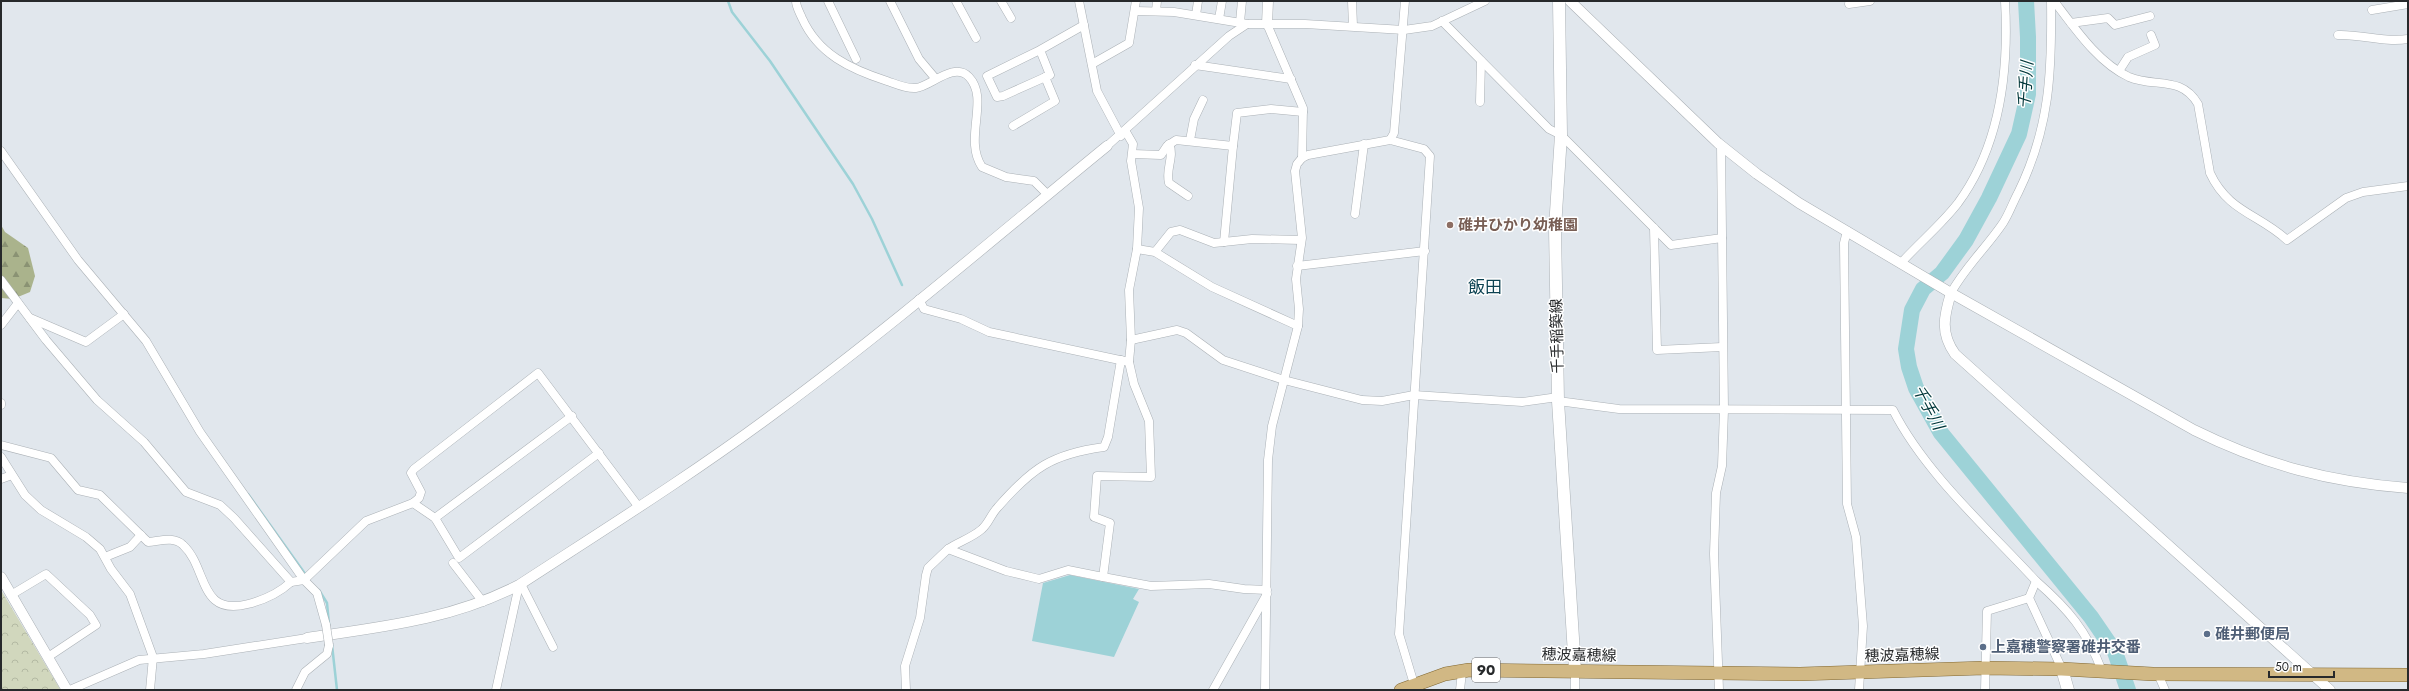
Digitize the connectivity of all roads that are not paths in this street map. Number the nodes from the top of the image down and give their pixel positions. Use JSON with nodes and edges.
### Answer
{"nodes":[{"id":1,"x":796,"y":1,"type":"edge"},
{"id":2,"x":828,"y":1,"type":"edge"},
{"id":3,"x":890,"y":1,"type":"edge"},
{"id":4,"x":956,"y":1,"type":"edge"},
{"id":5,"x":1001,"y":1,"type":"edge"},
{"id":6,"x":1079,"y":1,"type":"edge"},
{"id":7,"x":1136,"y":1,"type":"edge"},
{"id":8,"x":1156,"y":1,"type":"edge"},
{"id":9,"x":1198,"y":1,"type":"edge"},
{"id":10,"x":1222,"y":1,"type":"edge"},
{"id":11,"x":1242,"y":1,"type":"edge"},
{"id":12,"x":1268,"y":1,"type":"edge"},
{"id":13,"x":1352,"y":1,"type":"edge"},
{"id":14,"x":1405,"y":1,"type":"edge"},
{"id":15,"x":1485,"y":1,"type":"edge"},
{"id":16,"x":1559,"y":1,"type":"edge"},
{"id":17,"x":1570,"y":1,"type":"edge"},
{"id":18,"x":1870,"y":1,"type":"edge"},
{"id":19,"x":2005,"y":1,"type":"edge"},
{"id":20,"x":2053,"y":1,"type":"edge"},
{"id":21,"x":1849,"y":4,"type":"dead end"},
{"id":22,"x":2408,"y":4,"type":"edge"},
{"id":23,"x":2372,"y":10,"type":"dead end"},
{"id":24,"x":1136,"y":11,"type":"junction"},
{"id":25,"x":1156,"y":11,"type":"junction"},
{"id":26,"x":1196,"y":15,"type":"junction"},
{"id":27,"x":2150,"y":16,"type":"dead end"},
{"id":28,"x":1010,"y":18,"type":"dead end"},
{"id":29,"x":1219,"y":19,"type":"junction"},
{"id":30,"x":1442,"y":21,"type":"junction"},
{"id":31,"x":1244,"y":23,"type":"junction"},
{"id":32,"x":2071,"y":23,"type":"junction"},
{"id":33,"x":1267,"y":24,"type":"junction"},
{"id":34,"x":1084,"y":25,"type":"junction"},
{"id":35,"x":1353,"y":26,"type":"junction"},
{"id":36,"x":1404,"y":30,"type":"junction"},
{"id":37,"x":2151,"y":35,"type":"dead end"},
{"id":38,"x":2338,"y":35,"type":"dead end"},
{"id":39,"x":976,"y":38,"type":"dead end"},
{"id":40,"x":2408,"y":39,"type":"edge"},
{"id":41,"x":1040,"y":50,"type":"junction"},
{"id":42,"x":856,"y":59,"type":"dead end"},
{"id":43,"x":1481,"y":61,"type":"junction"},
{"id":44,"x":1092,"y":64,"type":"junction"},
{"id":45,"x":1195,"y":65,"type":"junction"},
{"id":46,"x":2120,"y":71,"type":"junction"},
{"id":47,"x":1045,"y":77,"type":"junction"},
{"id":48,"x":936,"y":78,"type":"junction"},
{"id":49,"x":1291,"y":79,"type":"junction"},
{"id":50,"x":1203,"y":100,"type":"dead end"},
{"id":51,"x":1480,"y":102,"type":"dead end"},
{"id":52,"x":1303,"y":112,"type":"junction"},
{"id":53,"x":1013,"y":126,"type":"dead end"},
{"id":54,"x":1123,"y":134,"type":"junction"},
{"id":55,"x":1561,"y":135,"type":"junction"},
{"id":56,"x":1190,"y":140,"type":"junction"},
{"id":57,"x":1390,"y":140,"type":"junction"},
{"id":58,"x":1169,"y":144,"type":"junction"},
{"id":59,"x":1364,"y":144,"type":"junction"},
{"id":60,"x":1721,"y":145,"type":"junction"},
{"id":61,"x":1107,"y":146,"type":"joint"},
{"id":62,"x":1233,"y":146,"type":"junction"},
{"id":63,"x":1,"y":151,"type":"edge"},
{"id":64,"x":1133,"y":154,"type":"junction"},
{"id":65,"x":1302,"y":158,"type":"junction"},
{"id":66,"x":2408,"y":186,"type":"edge"},
{"id":67,"x":1048,"y":195,"type":"junction"},
{"id":68,"x":1188,"y":196,"type":"dead end"},
{"id":69,"x":1355,"y":214,"type":"dead end"},
{"id":70,"x":1654,"y":228,"type":"junction"},
{"id":71,"x":1847,"y":231,"type":"junction"},
{"id":72,"x":1722,"y":238,"type":"junction"},
{"id":73,"x":1301,"y":240,"type":"junction"},
{"id":74,"x":1224,"y":242,"type":"junction"},
{"id":75,"x":1137,"y":249,"type":"junction"},
{"id":76,"x":1424,"y":251,"type":"junction"},
{"id":77,"x":1155,"y":252,"type":"junction"},
{"id":78,"x":1904,"y":264,"type":"junction"},
{"id":79,"x":1297,"y":266,"type":"junction"},
{"id":80,"x":1,"y":280,"type":"edge"},
{"id":81,"x":1951,"y":293,"type":"junction"},
{"id":82,"x":919,"y":299,"type":"junction"},
{"id":83,"x":18,"y":304,"type":"junction"},
{"id":84,"x":124,"y":314,"type":"junction"},
{"id":85,"x":30,"y":318,"type":"junction"},
{"id":86,"x":1,"y":325,"type":"edge"},
{"id":87,"x":1298,"y":326,"type":"junction"},
{"id":88,"x":1131,"y":340,"type":"junction"},
{"id":89,"x":1722,"y":347,"type":"junction"},
{"id":90,"x":1125,"y":361,"type":"junction"},
{"id":91,"x":1284,"y":380,"type":"junction"},
{"id":92,"x":1414,"y":395,"type":"junction"},
{"id":93,"x":1558,"y":399,"type":"junction"},
{"id":94,"x":1724,"y":410,"type":"junction"},
{"id":95,"x":1845,"y":410,"type":"junction"},
{"id":96,"x":572,"y":416,"type":"junction"},
{"id":97,"x":1,"y":445,"type":"edge"},
{"id":98,"x":599,"y":453,"type":"junction"},
{"id":99,"x":1,"y":458,"type":"edge"},
{"id":100,"x":12,"y":474,"type":"junction"},
{"id":101,"x":1,"y":479,"type":"edge"},
{"id":102,"x":2408,"y":488,"type":"edge"},
{"id":103,"x":413,"y":503,"type":"junction"},
{"id":104,"x":638,"y":506,"type":"junction"},
{"id":105,"x":434,"y":518,"type":"junction"},
{"id":106,"x":141,"y":535,"type":"junction"},
{"id":107,"x":948,"y":549,"type":"junction"},
{"id":108,"x":105,"y":557,"type":"junction"},
{"id":109,"x":453,"y":563,"type":"dead end"},
{"id":110,"x":1104,"y":577,"type":"junction"},
{"id":111,"x":1,"y":578,"type":"edge"},
{"id":112,"x":304,"y":580,"type":"junction"},
{"id":113,"x":2036,"y":581,"type":"junction"},
{"id":114,"x":291,"y":582,"type":"junction"},
{"id":115,"x":520,"y":584,"type":"junction"},
{"id":116,"x":1267,"y":592,"type":"junction"},
{"id":117,"x":11,"y":595,"type":"junction"},
{"id":118,"x":2029,"y":598,"type":"junction"},
{"id":119,"x":483,"y":602,"type":"junction"},
{"id":120,"x":307,"y":638,"type":"joint"},
{"id":121,"x":554,"y":647,"type":"dead end"},
{"id":122,"x":48,"y":657,"type":"junction"},
{"id":123,"x":153,"y":657,"type":"junction"},
{"id":124,"x":1984,"y":668,"type":"junction"},
{"id":125,"x":2062,"y":669,"type":"junction"},
{"id":126,"x":1575,"y":670,"type":"junction"},
{"id":127,"x":1462,"y":672,"type":"junction"},
{"id":128,"x":1859,"y":672,"type":"junction"},
{"id":129,"x":2104,"y":672,"type":"junction"},
{"id":130,"x":1718,"y":673,"type":"junction"},
{"id":131,"x":2156,"y":674,"type":"junction"},
{"id":132,"x":2311,"y":674,"type":"junction"},
{"id":133,"x":2408,"y":675,"type":"edge"},
{"id":134,"x":1414,"y":684,"type":"junction"},
{"id":135,"x":68,"y":690,"type":"edge"},
{"id":136,"x":150,"y":690,"type":"edge"},
{"id":137,"x":296,"y":690,"type":"edge"},
{"id":138,"x":496,"y":690,"type":"edge"},
{"id":139,"x":906,"y":690,"type":"edge"},
{"id":140,"x":1213,"y":690,"type":"edge"},
{"id":141,"x":1265,"y":690,"type":"edge"},
{"id":142,"x":1401,"y":690,"type":"edge"},
{"id":143,"x":1460,"y":690,"type":"edge"},
{"id":144,"x":1575,"y":690,"type":"edge"},
{"id":145,"x":1719,"y":690,"type":"edge"},
{"id":146,"x":1860,"y":690,"type":"edge"},
{"id":147,"x":1985,"y":690,"type":"edge"},
{"id":148,"x":2068,"y":690,"type":"edge"},
{"id":149,"x":2165,"y":690,"type":"edge"},
{"id":150,"x":2330,"y":690,"type":"edge"}],
"edges":[{"from":1,"to":48,"type":"street"},
{"from":2,"to":42,"type":"street"},
{"from":3,"to":48,"type":"street"},
{"from":4,"to":39,"type":"street"},
{"from":5,"to":28,"type":"street"},
{"from":6,"to":34,"type":"street"},
{"from":7,"to":24,"type":"street"},
{"from":8,"to":25,"type":"street"},
{"from":9,"to":26,"type":"street"},
{"from":10,"to":29,"type":"street"},
{"from":11,"to":31,"type":"street"},
{"from":12,"to":33,"type":"street"},
{"from":13,"to":35,"type":"street"},
{"from":14,"to":36,"type":"street"},
{"from":15,"to":30,"type":"street"},
{"from":16,"to":55,"type":"main road","name":"千手稲築線"},
{"from":17,"to":60,"type":"street"},
{"from":18,"to":21,"type":"street"},
{"from":19,"to":78,"type":"street"},
{"from":20,"to":32,"type":"street"},
{"from":20,"to":81,"type":"street"},
{"from":22,"to":23,"type":"street"},
{"from":24,"to":25,"type":"street"},
{"from":24,"to":44,"type":"street"},
{"from":25,"to":26,"type":"street"},
{"from":26,"to":29,"type":"street"},
{"from":27,"to":32,"type":"street"},
{"from":29,"to":31,"type":"street"},
{"from":30,"to":36,"type":"street"},
{"from":30,"to":43,"type":"street"},
{"from":31,"to":33,"type":"street"},
{"from":31,"to":45,"type":"street"},
{"from":32,"to":46,"type":"street"},
{"from":33,"to":35,"type":"street"},
{"from":33,"to":49,"type":"street"},
{"from":34,"to":41,"type":"street"},
{"from":34,"to":44,"type":"street"},
{"from":35,"to":36,"type":"street"},
{"from":36,"to":57,"type":"street"},
{"from":37,"to":46,"type":"street"},
{"from":38,"to":40,"type":"street"},
{"from":41,"to":47,"type":"street"},
{"from":41,"to":47,"type":"street"},
{"from":43,"to":51,"type":"street"},
{"from":43,"to":55,"type":"street"},
{"from":44,"to":54,"type":"street"},
{"from":45,"to":49,"type":"street"},
{"from":45,"to":54,"type":"street"},
{"from":46,"to":66,"type":"street"},
{"from":47,"to":53,"type":"street"},
{"from":48,"to":67,"type":"street"},
{"from":49,"to":52,"type":"street"},
{"from":50,"to":56,"type":"street"},
{"from":52,"to":62,"type":"street"},
{"from":52,"to":65,"type":"street"},
{"from":54,"to":61,"type":"street"},
{"from":54,"to":64,"type":"street"},
{"from":55,"to":70,"type":"street"},
{"from":55,"to":93,"type":"main road","name":"千手稲築線"},
{"from":56,"to":58,"type":"street"},
{"from":56,"to":62,"type":"street"},
{"from":57,"to":59,"type":"street"},
{"from":57,"to":76,"type":"street"},
{"from":58,"to":64,"type":"street"},
{"from":58,"to":68,"type":"street"},
{"from":59,"to":65,"type":"street"},
{"from":59,"to":69,"type":"street"},
{"from":60,"to":71,"type":"street"},
{"from":60,"to":72,"type":"street"},
{"from":61,"to":67,"type":"street"},
{"from":62,"to":74,"type":"street"},
{"from":63,"to":84,"type":"street"},
{"from":64,"to":75,"type":"street"},
{"from":65,"to":73,"type":"street"},
{"from":67,"to":82,"type":"street"},
{"from":70,"to":72,"type":"street"},
{"from":70,"to":89,"type":"street"},
{"from":71,"to":78,"type":"street"},
{"from":71,"to":95,"type":"street"},
{"from":72,"to":89,"type":"street"},
{"from":73,"to":74,"type":"street"},
{"from":73,"to":79,"type":"street"},
{"from":74,"to":77,"type":"street"},
{"from":75,"to":77,"type":"street"},
{"from":75,"to":88,"type":"street"},
{"from":76,"to":79,"type":"street"},
{"from":76,"to":92,"type":"street"},
{"from":77,"to":87,"type":"street"},
{"from":78,"to":81,"type":"street"},
{"from":79,"to":87,"type":"street"},
{"from":80,"to":83,"type":"street"},
{"from":81,"to":102,"type":"street"},
{"from":81,"to":132,"type":"street"},
{"from":82,"to":90,"type":"street"},
{"from":82,"to":104,"type":"street"},
{"from":83,"to":85,"type":"street"},
{"from":83,"to":86,"type":"street"},
{"from":84,"to":85,"type":"street"},
{"from":84,"to":112,"type":"street"},
{"from":85,"to":114,"type":"street"},
{"from":87,"to":91,"type":"street"},
{"from":88,"to":90,"type":"street"},
{"from":88,"to":91,"type":"street"},
{"from":89,"to":94,"type":"street"},
{"from":90,"to":107,"type":"street"},
{"from":90,"to":110,"type":"street"},
{"from":91,"to":92,"type":"street"},
{"from":91,"to":116,"type":"street"},
{"from":92,"to":93,"type":"street"},
{"from":92,"to":134,"type":"street"},
{"from":93,"to":94,"type":"street"},
{"from":93,"to":126,"type":"main road","name":"千手稲築線"},
{"from":94,"to":95,"type":"street"},
{"from":94,"to":130,"type":"street"},
{"from":95,"to":113,"type":"street"},
{"from":95,"to":128,"type":"street"},
{"from":96,"to":98,"type":"street"},
{"from":96,"to":103,"type":"street"},
{"from":96,"to":105,"type":"street"},
{"from":97,"to":106,"type":"street"},
{"from":98,"to":104,"type":"street"},
{"from":98,"to":105,"type":"street"},
{"from":99,"to":100,"type":"street"},
{"from":100,"to":101,"type":"street"},
{"from":100,"to":108,"type":"street"},
{"from":103,"to":105,"type":"street"},
{"from":103,"to":112,"type":"street"},
{"from":104,"to":115,"type":"street"},
{"from":106,"to":108,"type":"street"},
{"from":106,"to":114,"type":"street"},
{"from":107,"to":110,"type":"street"},
{"from":107,"to":139,"type":"street"},
{"from":108,"to":123,"type":"street"},
{"from":109,"to":119,"type":"street"},
{"from":110,"to":116,"type":"street"},
{"from":111,"to":117,"type":"street"},
{"from":112,"to":114,"type":"street"},
{"from":112,"to":137,"type":"street","bridge":true},
{"from":113,"to":118,"type":"street"},
{"from":113,"to":129,"type":"street"},
{"from":115,"to":119,"type":"street"},
{"from":115,"to":121,"type":"street"},
{"from":115,"to":138,"type":"street"},
{"from":116,"to":140,"type":"street"},
{"from":116,"to":141,"type":"street"},
{"from":117,"to":122,"type":"street"},
{"from":117,"to":122,"type":"street"},
{"from":118,"to":124,"type":"street"},
{"from":118,"to":125,"type":"street"},
{"from":119,"to":120,"type":"street"},
{"from":120,"to":123,"type":"street"},
{"from":122,"to":135,"type":"street"},
{"from":123,"to":135,"type":"street"},
{"from":123,"to":136,"type":"street"},
{"from":124,"to":125,"type":"main road","name":"穂波嘉穂線","number":"90"},
{"from":124,"to":128,"type":"main road","name":"穂波嘉穂線","number":"90"},
{"from":124,"to":147,"type":"street"},
{"from":125,"to":129,"type":"main road","name":"穂波嘉穂線","number":"90"},
{"from":125,"to":148,"type":"main road"},
{"from":126,"to":127,"type":"main road","name":"穂波嘉穂線","number":"90"},
{"from":126,"to":130,"type":"main road","name":"穂波嘉穂線","number":"90"},
{"from":126,"to":144,"type":"street"},
{"from":127,"to":134,"type":"main road","name":"穂波嘉穂線","number":"90"},
{"from":127,"to":143,"type":"street"},
{"from":128,"to":130,"type":"main road","name":"穂波嘉穂線","number":"90"},
{"from":128,"to":146,"type":"street"},
{"from":129,"to":131,"type":"main road","name":"穂波嘉穂線","number":"90"},
{"from":130,"to":145,"type":"street"},
{"from":131,"to":132,"type":"main road","name":"穂波嘉穂線","number":"90"},
{"from":131,"to":149,"type":"street"},
{"from":132,"to":133,"type":"main road","name":"穂波嘉穂線","number":"90"},
{"from":132,"to":150,"type":"street"},
{"from":134,"to":142,"type":"main road","name":"穂波嘉穂線","number":"90"}]}
